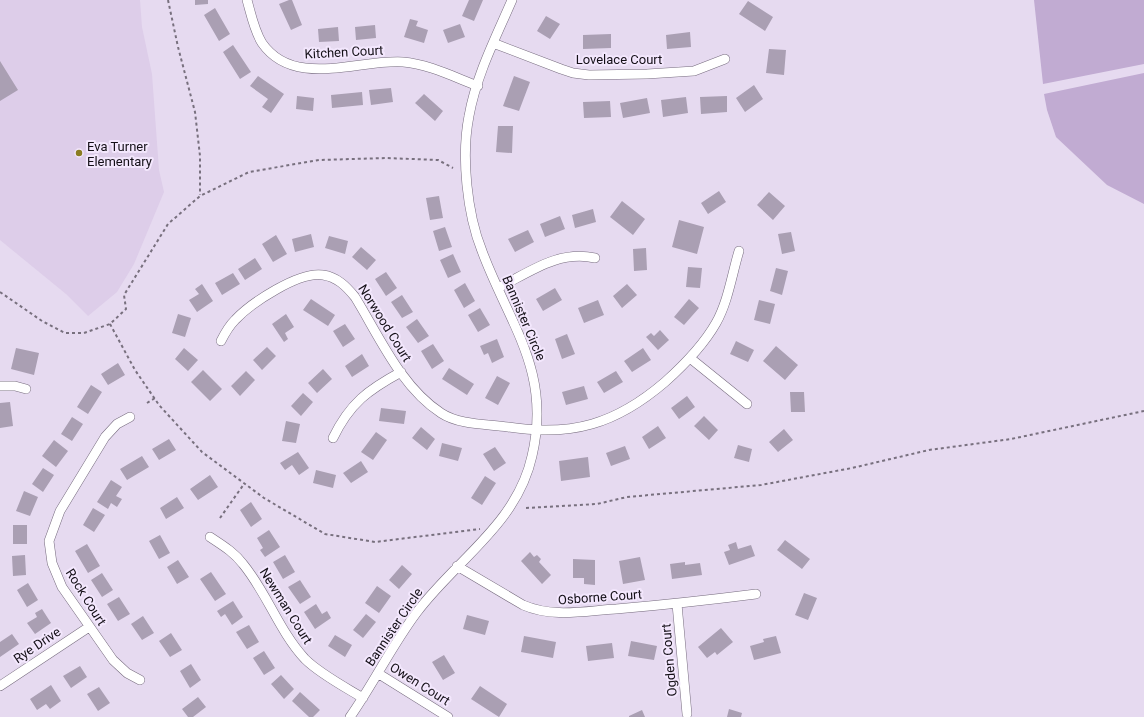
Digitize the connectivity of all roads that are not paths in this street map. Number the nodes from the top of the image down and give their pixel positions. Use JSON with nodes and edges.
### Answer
{"nodes":[{"id":1,"x":247,"y":0,"type":"edge"},
{"id":2,"x":512,"y":0,"type":"edge"},
{"id":3,"x":493,"y":43,"type":"junction"},
{"id":4,"x":724,"y":59,"type":"dead end"},
{"id":5,"x":478,"y":86,"type":"junction"},
{"id":6,"x":739,"y":251,"type":"dead end"},
{"id":7,"x":595,"y":258,"type":"dead end"},
{"id":8,"x":498,"y":288,"type":"junction"},
{"id":9,"x":221,"y":341,"type":"dead end"},
{"id":10,"x":690,"y":358,"type":"junction"},
{"id":11,"x":401,"y":372,"type":"junction"},
{"id":12,"x":0,"y":386,"type":"edge"},
{"id":13,"x":26,"y":389,"type":"dead end"},
{"id":14,"x":747,"y":404,"type":"dead end"},
{"id":15,"x":130,"y":416,"type":"dead end"},
{"id":16,"x":536,"y":432,"type":"junction"},
{"id":17,"x":333,"y":438,"type":"dead end"},
{"id":18,"x":210,"y":537,"type":"dead end"},
{"id":19,"x":457,"y":566,"type":"junction"},
{"id":20,"x":756,"y":594,"type":"dead end"},
{"id":21,"x":677,"y":604,"type":"junction"},
{"id":22,"x":88,"y":627,"type":"junction"},
{"id":23,"x":378,"y":674,"type":"junction"},
{"id":24,"x":140,"y":680,"type":"dead end"},
{"id":25,"x":0,"y":686,"type":"edge"},
{"id":26,"x":363,"y":698,"type":"junction"},
{"id":27,"x":687,"y":714,"type":"dead end"},
{"id":28,"x":350,"y":717,"type":"edge"},
{"id":29,"x":448,"y":717,"type":"edge"}],
"edges":[{"from":1,"to":5,"type":"street","name":"Kitchen Court"},
{"from":2,"to":3,"type":"street","name":"Bannister Circle"},
{"from":3,"to":4,"type":"street","name":"Lovelace Court"},
{"from":3,"to":5,"type":"street","name":"Bannister Circle"},
{"from":5,"to":8,"type":"street","name":"Bannister Circle"},
{"from":6,"to":10,"type":"street","name":"Norwood Court"},
{"from":7,"to":8,"type":"street"},
{"from":8,"to":16,"type":"street","name":"Bannister Circle"},
{"from":9,"to":11,"type":"street","name":"Norwood Court"},
{"from":10,"to":14,"type":"street"},
{"from":10,"to":16,"type":"street","name":"Norwood Court"},
{"from":11,"to":16,"type":"street","name":"Norwood Court"},
{"from":11,"to":17,"type":"street"},
{"from":12,"to":13,"type":"street"},
{"from":15,"to":22,"type":"street","name":"Rock Court"},
{"from":16,"to":19,"type":"street","name":"Bannister Circle"},
{"from":18,"to":26,"type":"street","name":"Newman Court"},
{"from":19,"to":21,"type":"street","name":"Osborne Court"},
{"from":19,"to":23,"type":"street","name":"Bannister Circle"},
{"from":20,"to":21,"type":"street","name":"Osborne Court"},
{"from":21,"to":27,"type":"street","name":"Ogden Court"},
{"from":22,"to":24,"type":"street","name":"Rock Court"},
{"from":22,"to":25,"type":"street","name":"Rye Drive"},
{"from":23,"to":26,"type":"street","name":"Bannister Circle"},
{"from":23,"to":29,"type":"street","name":"Owen Court"},
{"from":26,"to":28,"type":"street","name":"Bannister Circle"}]}
